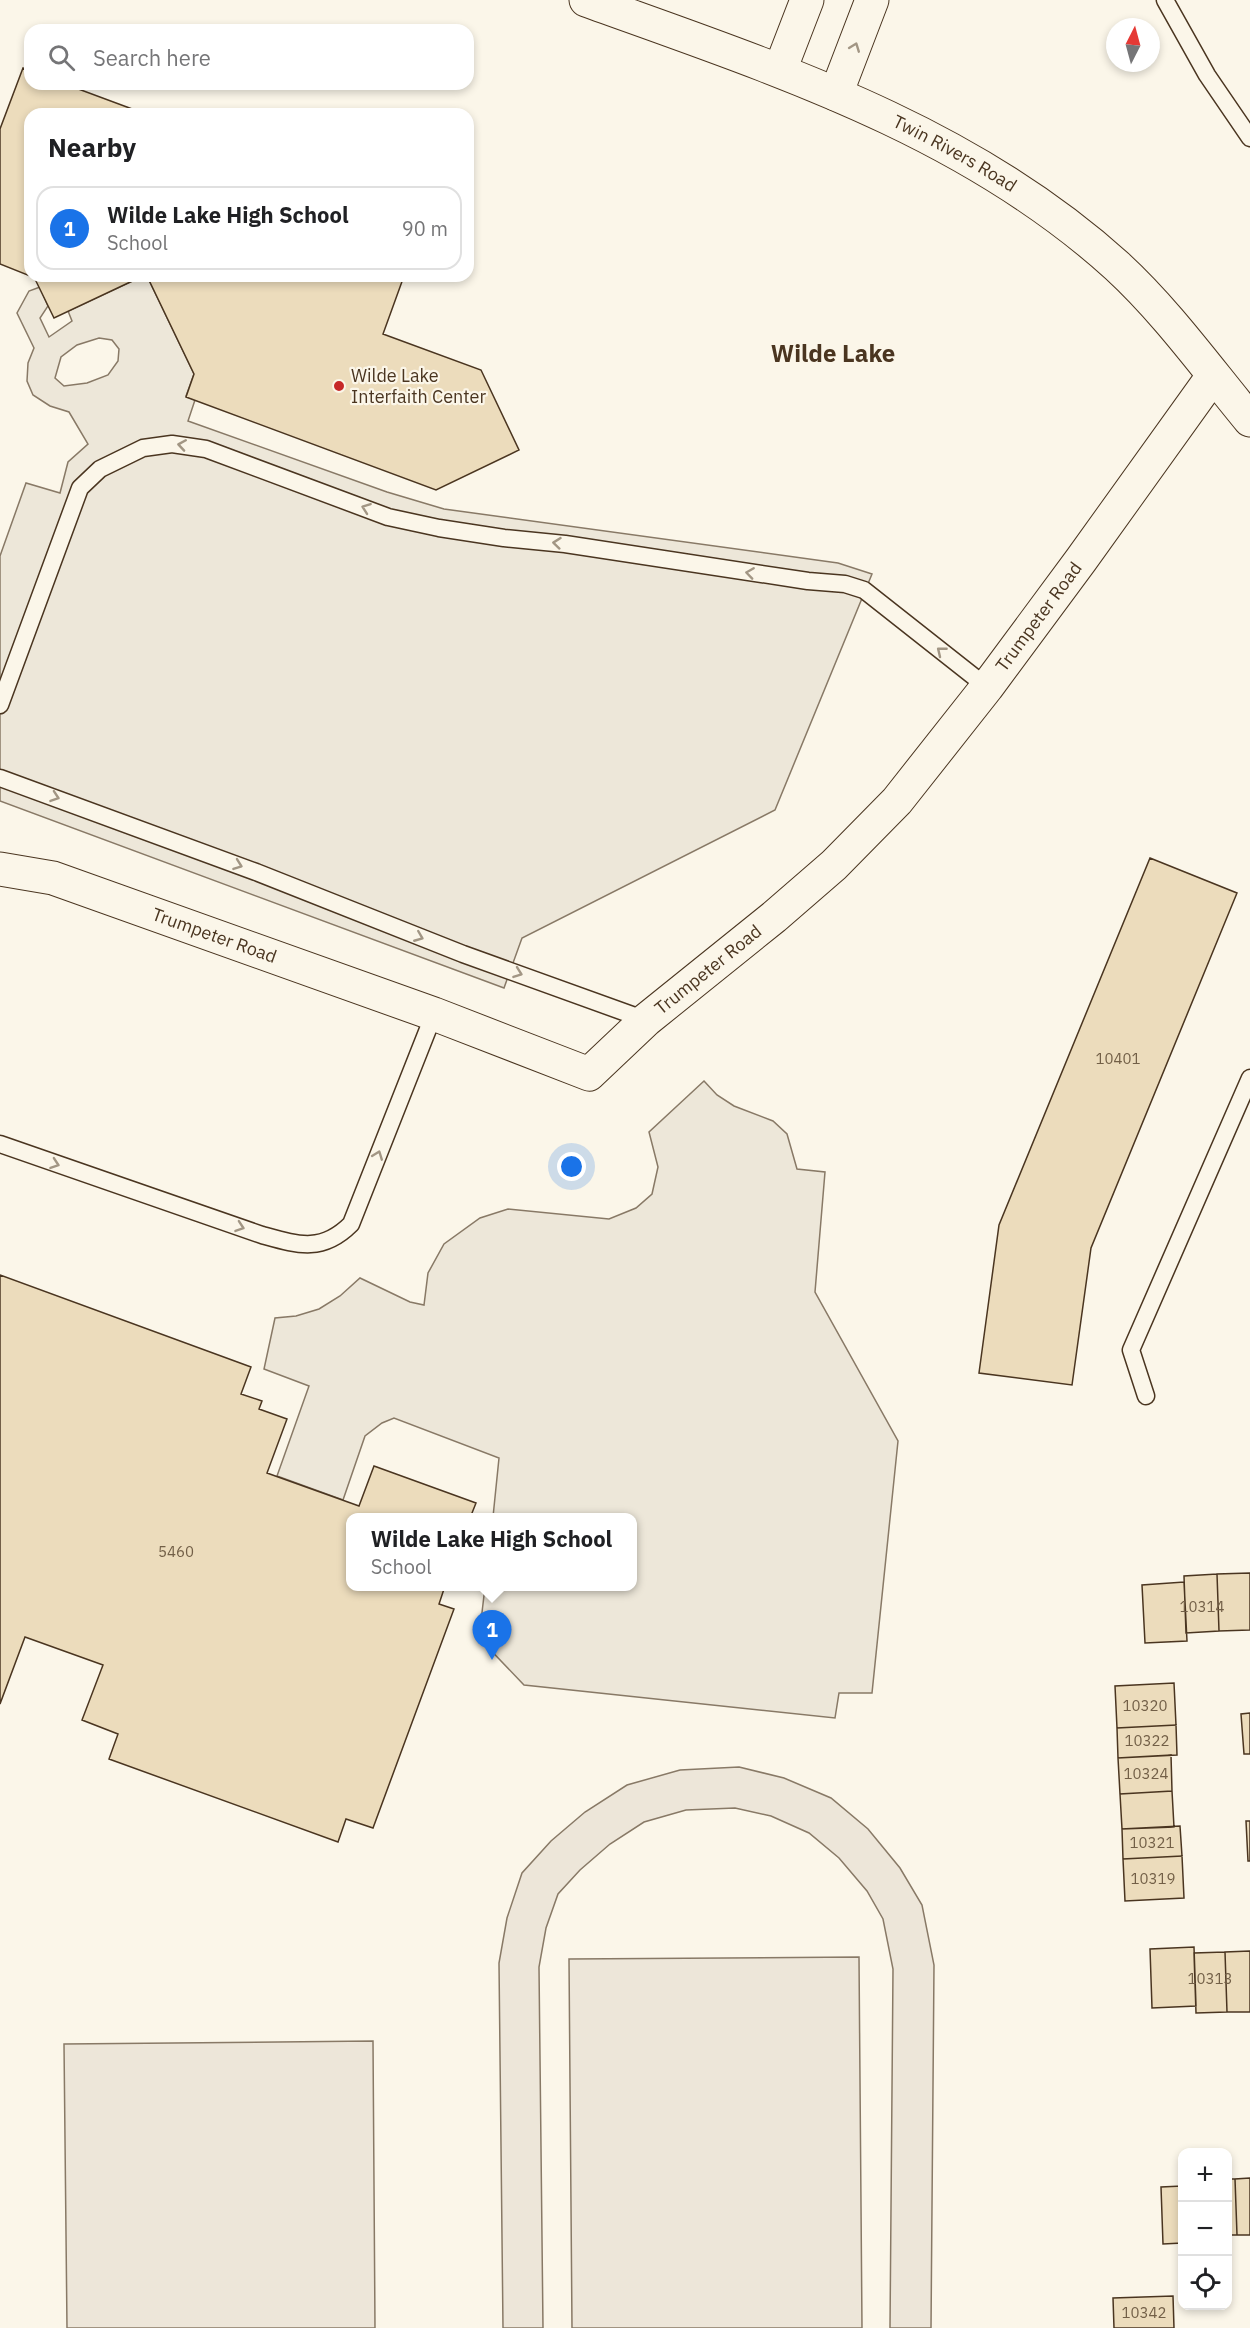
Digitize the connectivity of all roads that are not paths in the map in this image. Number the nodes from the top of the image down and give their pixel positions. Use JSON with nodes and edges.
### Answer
{"nodes":[{"id":1,"x":586,"y":0,"type":"edge"},
{"id":2,"x":807,"y":0,"type":"edge"},
{"id":3,"x":872,"y":0,"type":"edge"},
{"id":4,"x":1165,"y":0,"type":"edge"},
{"id":5,"x":780,"y":70,"type":"junction"},
{"id":6,"x":836,"y":94,"type":"junction"},
{"id":7,"x":1250,"y":138,"type":"edge"},
{"id":8,"x":1213,"y":376,"type":"junction"},
{"id":9,"x":1250,"y":420,"type":"edge"},
{"id":10,"x":987,"y":687,"type":"junction"},
{"id":11,"x":0,"y":705,"type":"edge"},
{"id":12,"x":0,"y":778,"type":"edge"},
{"id":13,"x":0,"y":869,"type":"edge"},
{"id":14,"x":434,"y":1014,"type":"junction"},
{"id":15,"x":646,"y":1020,"type":"junction"},
{"id":16,"x":1250,"y":1078,"type":"edge"},
{"id":17,"x":0,"y":1144,"type":"edge"},
{"id":18,"x":1146,"y":1396,"type":"dead end"}],
"edges":[{"from":1,"to":5,"type":"street","name":"Twin Rivers Road"},
{"from":2,"to":5,"type":"street"},
{"from":6,"to":3,"type":"street","one_way":true},
{"from":4,"to":7,"type":"lane"},
{"from":5,"to":6,"type":"street","name":"Twin Rivers Road"},
{"from":6,"to":8,"type":"street","name":"Twin Rivers Road"},
{"from":8,"to":9,"type":"street","name":"Twin Rivers Road"},
{"from":8,"to":10,"type":"street","name":"Trumpeter Road"},
{"from":10,"to":11,"type":"lane","one_way":true},
{"from":10,"to":15,"type":"street","name":"Trumpeter Road"},
{"from":12,"to":15,"type":"lane","one_way":true},
{"from":13,"to":14,"type":"street","name":"Trumpeter Road"},
{"from":14,"to":15,"type":"street","name":"Trumpeter Road"},
{"from":17,"to":14,"type":"lane","one_way":true},
{"from":16,"to":18,"type":"lane"}]}
